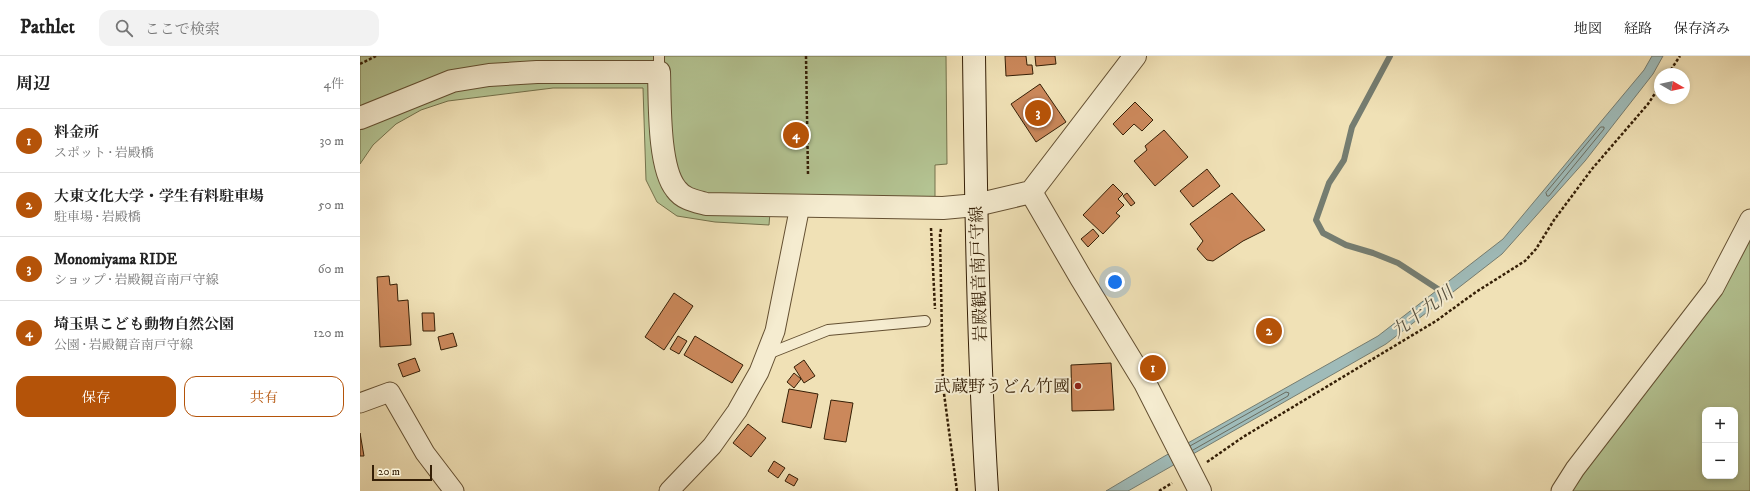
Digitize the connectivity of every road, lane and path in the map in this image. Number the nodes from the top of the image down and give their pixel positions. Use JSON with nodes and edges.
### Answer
{"nodes":[{"id":1,"x":376,"y":56,"type":"edge"},
{"id":2,"x":806,"y":56,"type":"edge"},
{"id":3,"x":974,"y":56,"type":"edge"},
{"id":4,"x":1135,"y":56,"type":"edge"},
{"id":5,"x":1680,"y":56,"type":"edge"},
{"id":6,"x":360,"y":64,"type":"edge"},
{"id":7,"x":659,"y":64,"type":"edge"},
{"id":8,"x":1672,"y":68,"type":"edge"},
{"id":9,"x":1654,"y":95,"type":"edge"},
{"id":10,"x":360,"y":118,"type":"edge"},
{"id":11,"x":808,"y":174,"type":"dead end"},
{"id":12,"x":1032,"y":192,"type":"junction"},
{"id":13,"x":976,"y":205,"type":"junction"},
{"id":14,"x":800,"y":206,"type":"junction"},
{"id":15,"x":1750,"y":219,"type":"edge"},
{"id":16,"x":931,"y":222,"type":"dead end"},
{"id":17,"x":942,"y":227,"type":"dead end"},
{"id":18,"x":925,"y":321,"type":"joint"},
{"id":19,"x":766,"y":355,"type":"junction"},
{"id":20,"x":360,"y":403,"type":"edge"},
{"id":21,"x":1195,"y":482,"type":"edge"},
{"id":22,"x":454,"y":491,"type":"edge"},
{"id":23,"x":669,"y":491,"type":"edge"},
{"id":24,"x":957,"y":491,"type":"edge"},
{"id":25,"x":987,"y":491,"type":"edge"},
{"id":26,"x":1561,"y":491,"type":"edge"}],
"edges":[{"from":1,"to":6,"type":"path"},
{"from":2,"to":11,"type":"path"},
{"from":3,"to":13,"type":"street","name":"岩殿観音南戸守線"},
{"from":4,"to":12,"type":"street"},
{"from":5,"to":8,"type":"path"},
{"from":7,"to":10,"type":"street"},
{"from":7,"to":14,"type":"street"},
{"from":9,"to":21,"type":"path"},
{"from":12,"to":13,"type":"street"},
{"from":12,"to":21,"type":"street"},
{"from":13,"to":14,"type":"street"},
{"from":13,"to":25,"type":"street","name":"岩殿観音南戸守線"},
{"from":14,"to":19,"type":"street"},
{"from":15,"to":26,"type":"street"},
{"from":16,"to":18,"type":"path"},
{"from":17,"to":24,"type":"path"},
{"from":18,"to":19,"type":"lane"},
{"from":19,"to":23,"type":"street"},
{"from":20,"to":22,"type":"street"}]}
